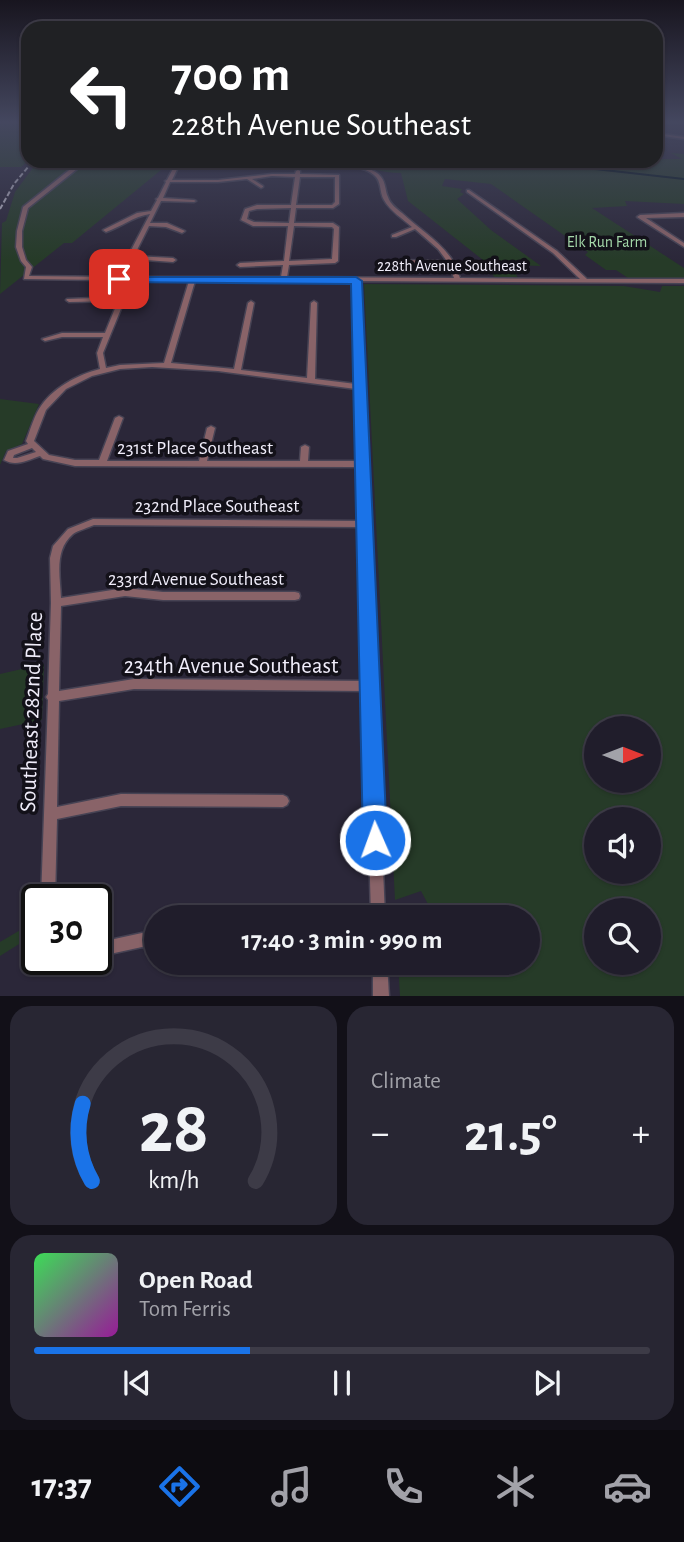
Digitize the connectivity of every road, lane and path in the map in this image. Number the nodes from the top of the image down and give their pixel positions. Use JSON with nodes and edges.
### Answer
{"nodes":[{"id":1,"x":75,"y":168,"type":"dead end"},
{"id":2,"x":175,"y":168,"type":"edge"},
{"id":3,"x":301,"y":168,"type":"edge"},
{"id":4,"x":365,"y":168,"type":"edge"},
{"id":5,"x":298,"y":174,"type":"junction"},
{"id":6,"x":247,"y":178,"type":"junction"},
{"id":7,"x":167,"y":181,"type":"junction"},
{"id":8,"x":261,"y":187,"type":"dead end"},
{"id":9,"x":468,"y":191,"type":"dead end"},
{"id":10,"x":158,"y":199,"type":"junction"},
{"id":11,"x":194,"y":201,"type":"dead end"},
{"id":12,"x":293,"y":207,"type":"junction"},
{"id":13,"x":152,"y":212,"type":"junction"},
{"id":14,"x":684,"y":215,"type":"edge"},
{"id":15,"x":146,"y":224,"type":"junction"},
{"id":16,"x":291,"y":224,"type":"junction"},
{"id":17,"x":414,"y":228,"type":"junction"},
{"id":18,"x":107,"y":230,"type":"dead end"},
{"id":19,"x":182,"y":231,"type":"dead end"},
{"id":20,"x":394,"y":236,"type":"dead end"},
{"id":21,"x":682,"y":241,"type":"edge"},
{"id":22,"x":130,"y":257,"type":"junction"},
{"id":23,"x":173,"y":260,"type":"dead end"},
{"id":24,"x":398,"y":262,"type":"dead end"},
{"id":25,"x":454,"y":263,"type":"junction"},
{"id":26,"x":286,"y":264,"type":"junction"},
{"id":27,"x":240,"y":265,"type":"dead end"},
{"id":28,"x":119,"y":279,"type":"junction"},
{"id":29,"x":192,"y":280,"type":"junction"},
{"id":30,"x":284,"y":280,"type":"junction"},
{"id":31,"x":458,"y":280,"type":"junction"},
{"id":32,"x":585,"y":280,"type":"junction"},
{"id":33,"x":356,"y":281,"type":"junction"},
{"id":34,"x":684,"y":281,"type":"edge"},
{"id":35,"x":69,"y":300,"type":"dead end"},
{"id":36,"x":251,"y":303,"type":"dead end"},
{"id":37,"x":314,"y":303,"type":"dead end"},
{"id":38,"x":107,"y":335,"type":"junction"},
{"id":39,"x":45,"y":338,"type":"dead end"},
{"id":40,"x":167,"y":363,"type":"junction"},
{"id":41,"x":103,"y":369,"type":"junction"},
{"id":42,"x":237,"y":372,"type":"junction"},
{"id":43,"x":311,"y":381,"type":"junction"},
{"id":44,"x":359,"y":387,"type":"junction"},
{"id":45,"x":119,"y":418,"type":"dead end"},
{"id":46,"x":211,"y":428,"type":"dead end"},
{"id":47,"x":33,"y":445,"type":"junction"},
{"id":48,"x":305,"y":447,"type":"dead end"},
{"id":49,"x":40,"y":453,"type":"junction"},
{"id":50,"x":102,"y":463,"type":"junction"},
{"id":51,"x":202,"y":464,"type":"junction"},
{"id":52,"x":304,"y":464,"type":"junction"},
{"id":53,"x":362,"y":464,"type":"junction"},
{"id":54,"x":365,"y":524,"type":"junction"},
{"id":55,"x":71,"y":531,"type":"joint"},
{"id":56,"x":295,"y":596,"type":"dead end"},
{"id":57,"x":57,"y":603,"type":"junction"},
{"id":58,"x":370,"y":687,"type":"junction"},
{"id":59,"x":52,"y":697,"type":"junction"},
{"id":60,"x":283,"y":801,"type":"dead end"},
{"id":61,"x":50,"y":814,"type":"junction"},
{"id":62,"x":48,"y":884,"type":"edge"},
{"id":63,"x":378,"y":905,"type":"edge"},
{"id":64,"x":144,"y":940,"type":"edge"},
{"id":65,"x":112,"y":947,"type":"edge"},
{"id":66,"x":380,"y":975,"type":"edge"},
{"id":67,"x":381,"y":996,"type":"edge"}],
"edges":[{"from":1,"to":28,"type":"street","name":"228th Avenue Southeast"},
{"from":2,"to":7,"type":"street"},
{"from":3,"to":5,"type":"street"},
{"from":4,"to":17,"type":"street"},
{"from":5,"to":6,"type":"street"},
{"from":5,"to":12,"type":"street"},
{"from":5,"to":12,"type":"street"},
{"from":6,"to":7,"type":"street"},
{"from":6,"to":8,"type":"street"},
{"from":7,"to":10,"type":"street"},
{"from":9,"to":32,"type":"street"},
{"from":10,"to":11,"type":"street"},
{"from":10,"to":13,"type":"street"},
{"from":12,"to":16,"type":"street"},
{"from":12,"to":16,"type":"street"},
{"from":13,"to":15,"type":"street"},
{"from":13,"to":18,"type":"street"},
{"from":14,"to":21,"type":"street"},
{"from":15,"to":19,"type":"street"},
{"from":15,"to":22,"type":"street"},
{"from":16,"to":26,"type":"street"},
{"from":16,"to":26,"type":"street"},
{"from":17,"to":20,"type":"street"},
{"from":17,"to":25,"type":"street"},
{"from":22,"to":23,"type":"street"},
{"from":22,"to":28,"type":"street"},
{"from":24,"to":25,"type":"street"},
{"from":25,"to":31,"type":"street"},
{"from":26,"to":27,"type":"street"},
{"from":26,"to":30,"type":"street"},
{"from":28,"to":29,"type":"street","name":"228th Avenue Southeast"},
{"from":29,"to":30,"type":"street","name":"228th Avenue Southeast"},
{"from":29,"to":40,"type":"street"},
{"from":30,"to":33,"type":"street","name":"228th Avenue Southeast"},
{"from":31,"to":32,"type":"street","name":"228th Avenue Southeast"},
{"from":31,"to":33,"type":"street","name":"228th Avenue Southeast"},
{"from":32,"to":34,"type":"street","name":"228th Avenue Southeast"},
{"from":33,"to":44,"type":"street"},
{"from":35,"to":38,"type":"street"},
{"from":36,"to":42,"type":"street"},
{"from":37,"to":43,"type":"street"},
{"from":38,"to":39,"type":"street"},
{"from":38,"to":41,"type":"street"},
{"from":40,"to":41,"type":"street"},
{"from":40,"to":42,"type":"street"},
{"from":41,"to":47,"type":"street"},
{"from":42,"to":43,"type":"street"},
{"from":43,"to":44,"type":"street"},
{"from":44,"to":53,"type":"street"},
{"from":45,"to":50,"type":"street"},
{"from":46,"to":51,"type":"street"},
{"from":47,"to":49,"type":"street"},
{"from":47,"to":49,"type":"street"},
{"from":48,"to":52,"type":"street"},
{"from":49,"to":50,"type":"street","name":"231st Place Southeast"},
{"from":50,"to":51,"type":"street","name":"231st Place Southeast"},
{"from":51,"to":52,"type":"street","name":"231st Place Southeast"},
{"from":52,"to":53,"type":"street","name":"231st Place Southeast"},
{"from":53,"to":54,"type":"street"},
{"from":54,"to":55,"type":"street","name":"232nd Place Southeast"},
{"from":54,"to":58,"type":"street"},
{"from":55,"to":57,"type":"street","name":"Southeast 282nd Place"},
{"from":56,"to":57,"type":"street","name":"233rd Avenue Southeast"},
{"from":57,"to":59,"type":"street","name":"Southeast 282nd Place"},
{"from":58,"to":59,"type":"street","name":"234th Avenue Southeast"},
{"from":58,"to":63,"type":"street"},
{"from":59,"to":61,"type":"street","name":"Southeast 282nd Place"},
{"from":60,"to":61,"type":"street"},
{"from":61,"to":62,"type":"street","name":"Southeast 282nd Place"},
{"from":64,"to":65,"type":"street"},
{"from":66,"to":67,"type":"street"}]}
